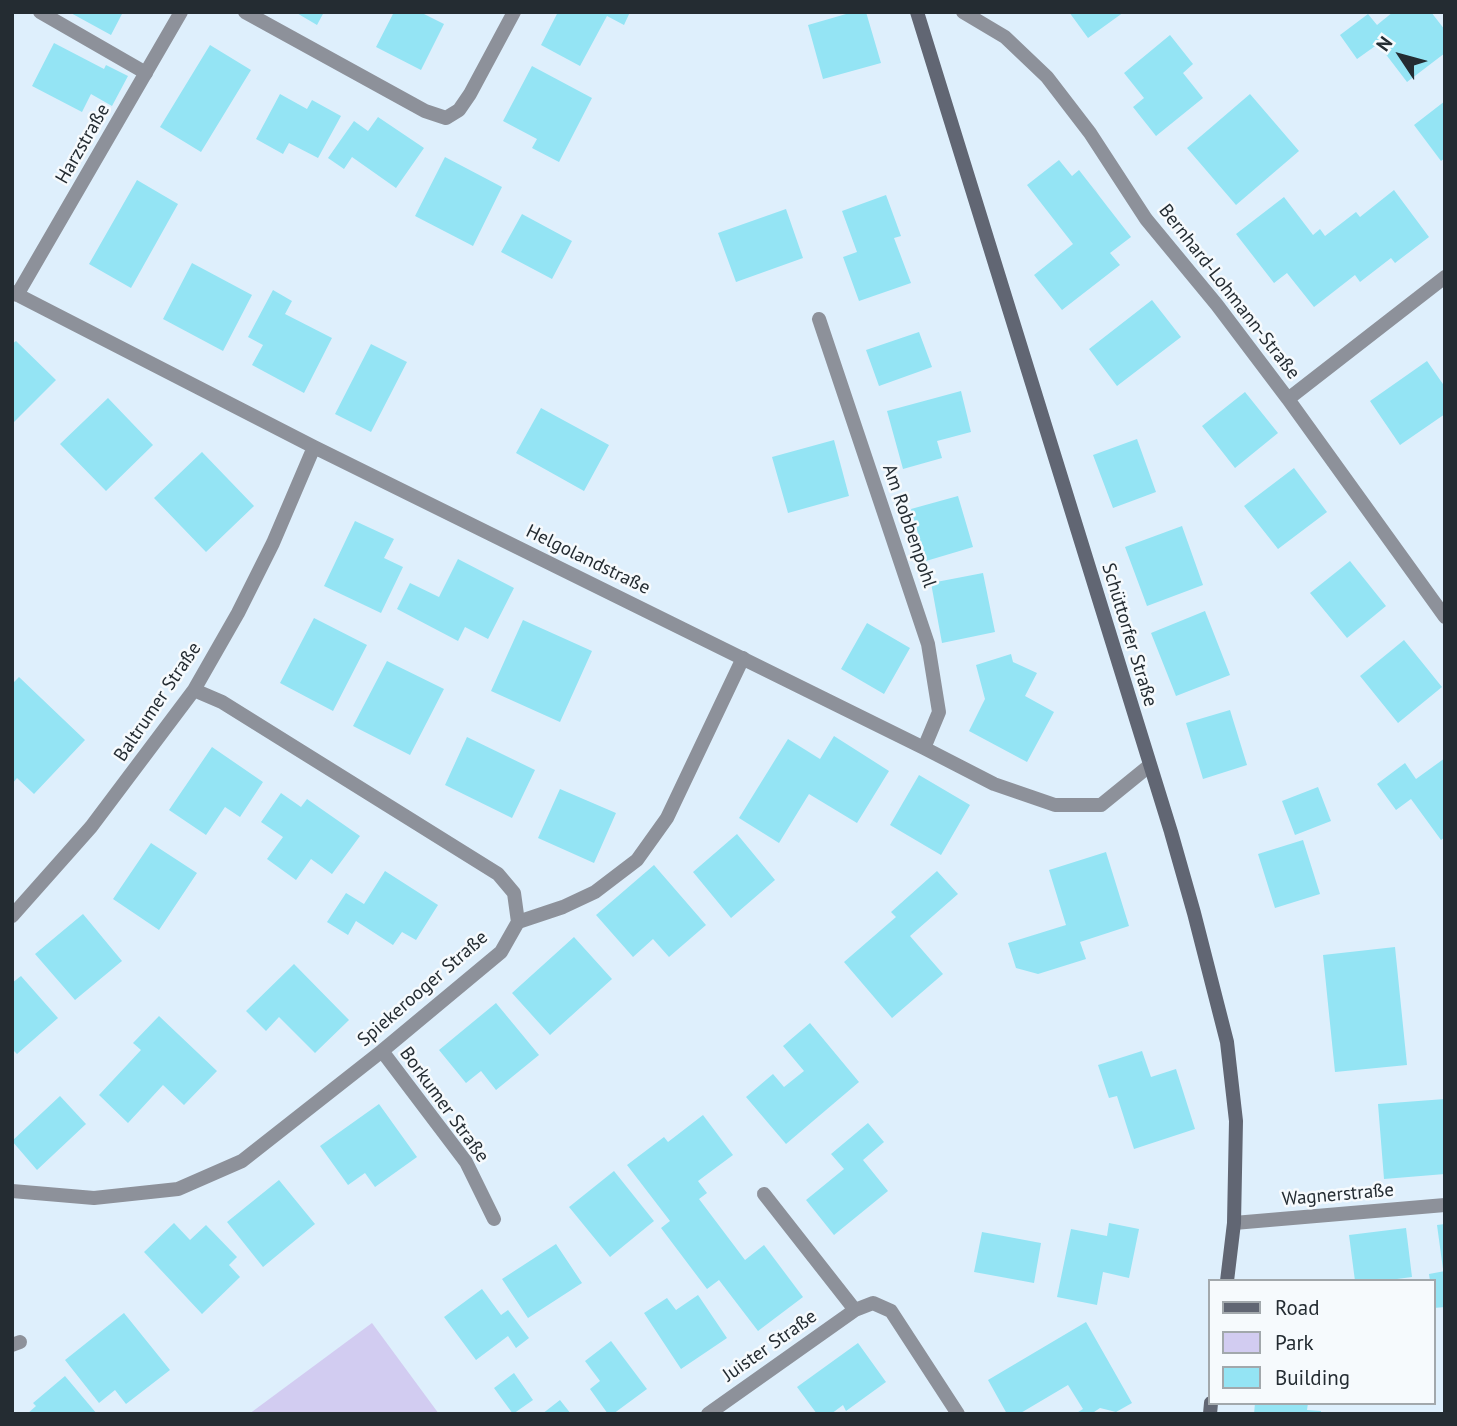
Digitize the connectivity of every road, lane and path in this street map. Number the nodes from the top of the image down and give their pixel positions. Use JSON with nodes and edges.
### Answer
{"nodes":[{"id":1,"x":40,"y":12,"type":"edge"},
{"id":2,"x":181,"y":12,"type":"edge"},
{"id":3,"x":245,"y":12,"type":"edge"},
{"id":4,"x":514,"y":12,"type":"edge"},
{"id":5,"x":917,"y":12,"type":"edge"},
{"id":6,"x":963,"y":12,"type":"edge"},
{"id":7,"x":146,"y":73,"type":"junction"},
{"id":8,"x":1445,"y":277,"type":"edge"},
{"id":9,"x":15,"y":294,"type":"edge"},
{"id":10,"x":819,"y":319,"type":"dead end"},
{"id":11,"x":1287,"y":399,"type":"junction"},
{"id":12,"x":314,"y":446,"type":"junction"},
{"id":13,"x":1445,"y":617,"type":"edge"},
{"id":14,"x":743,"y":658,"type":"junction"},
{"id":15,"x":194,"y":690,"type":"junction"},
{"id":16,"x":924,"y":748,"type":"junction"},
{"id":17,"x":1149,"y":766,"type":"junction"},
{"id":18,"x":12,"y":916,"type":"edge"},
{"id":19,"x":518,"y":922,"type":"junction"},
{"id":20,"x":382,"y":1051,"type":"junction"},
{"id":21,"x":12,"y":1191,"type":"edge"},
{"id":22,"x":764,"y":1194,"type":"dead end"},
{"id":23,"x":1445,"y":1205,"type":"edge"},
{"id":24,"x":494,"y":1219,"type":"dead end"},
{"id":25,"x":1234,"y":1223,"type":"junction"},
{"id":26,"x":1227,"y":1279,"type":"edge"},
{"id":27,"x":855,"y":1310,"type":"junction"},
{"id":28,"x":708,"y":1414,"type":"edge"},
{"id":29,"x":958,"y":1414,"type":"edge"}],
"edges":[{"from":1,"to":7,"type":"street"},
{"from":2,"to":7,"type":"street","name":"Harzstraße"},
{"from":3,"to":4,"type":"street"},
{"from":5,"to":17,"type":"main road","name":"Schüttorfer Straße"},
{"from":6,"to":11,"type":"street","name":"Bernhard-Lohmann-Straße"},
{"from":7,"to":9,"type":"street","name":"Harzstraße"},
{"from":8,"to":11,"type":"street"},
{"from":9,"to":12,"type":"street","name":"Helgolandstraße"},
{"from":10,"to":16,"type":"street","name":"Am Robbenpohl"},
{"from":11,"to":13,"type":"street","name":"Bernhard-Lohmann-Straße"},
{"from":12,"to":14,"type":"street","name":"Helgolandstraße"},
{"from":12,"to":15,"type":"street","name":"Baltrumer Straße"},
{"from":14,"to":16,"type":"street","name":"Helgolandstraße"},
{"from":14,"to":19,"type":"street"},
{"from":15,"to":18,"type":"street","name":"Baltrumer Straße"},
{"from":15,"to":19,"type":"street"},
{"from":16,"to":17,"type":"street","name":"Helgolandstraße"},
{"from":17,"to":25,"type":"main road","name":"Schüttorfer Straße"},
{"from":19,"to":20,"type":"street","name":"Spiekerooger Straße"},
{"from":20,"to":21,"type":"street","name":"Spiekerooger Straße"},
{"from":20,"to":24,"type":"street","name":"Borkumer Straße"},
{"from":22,"to":27,"type":"street"},
{"from":23,"to":25,"type":"street","name":"Wagnerstraße"},
{"from":25,"to":26,"type":"main road","name":"Schüttorfer Straße"},
{"from":27,"to":28,"type":"street","name":"Juister Straße"},
{"from":27,"to":29,"type":"street"}]}
